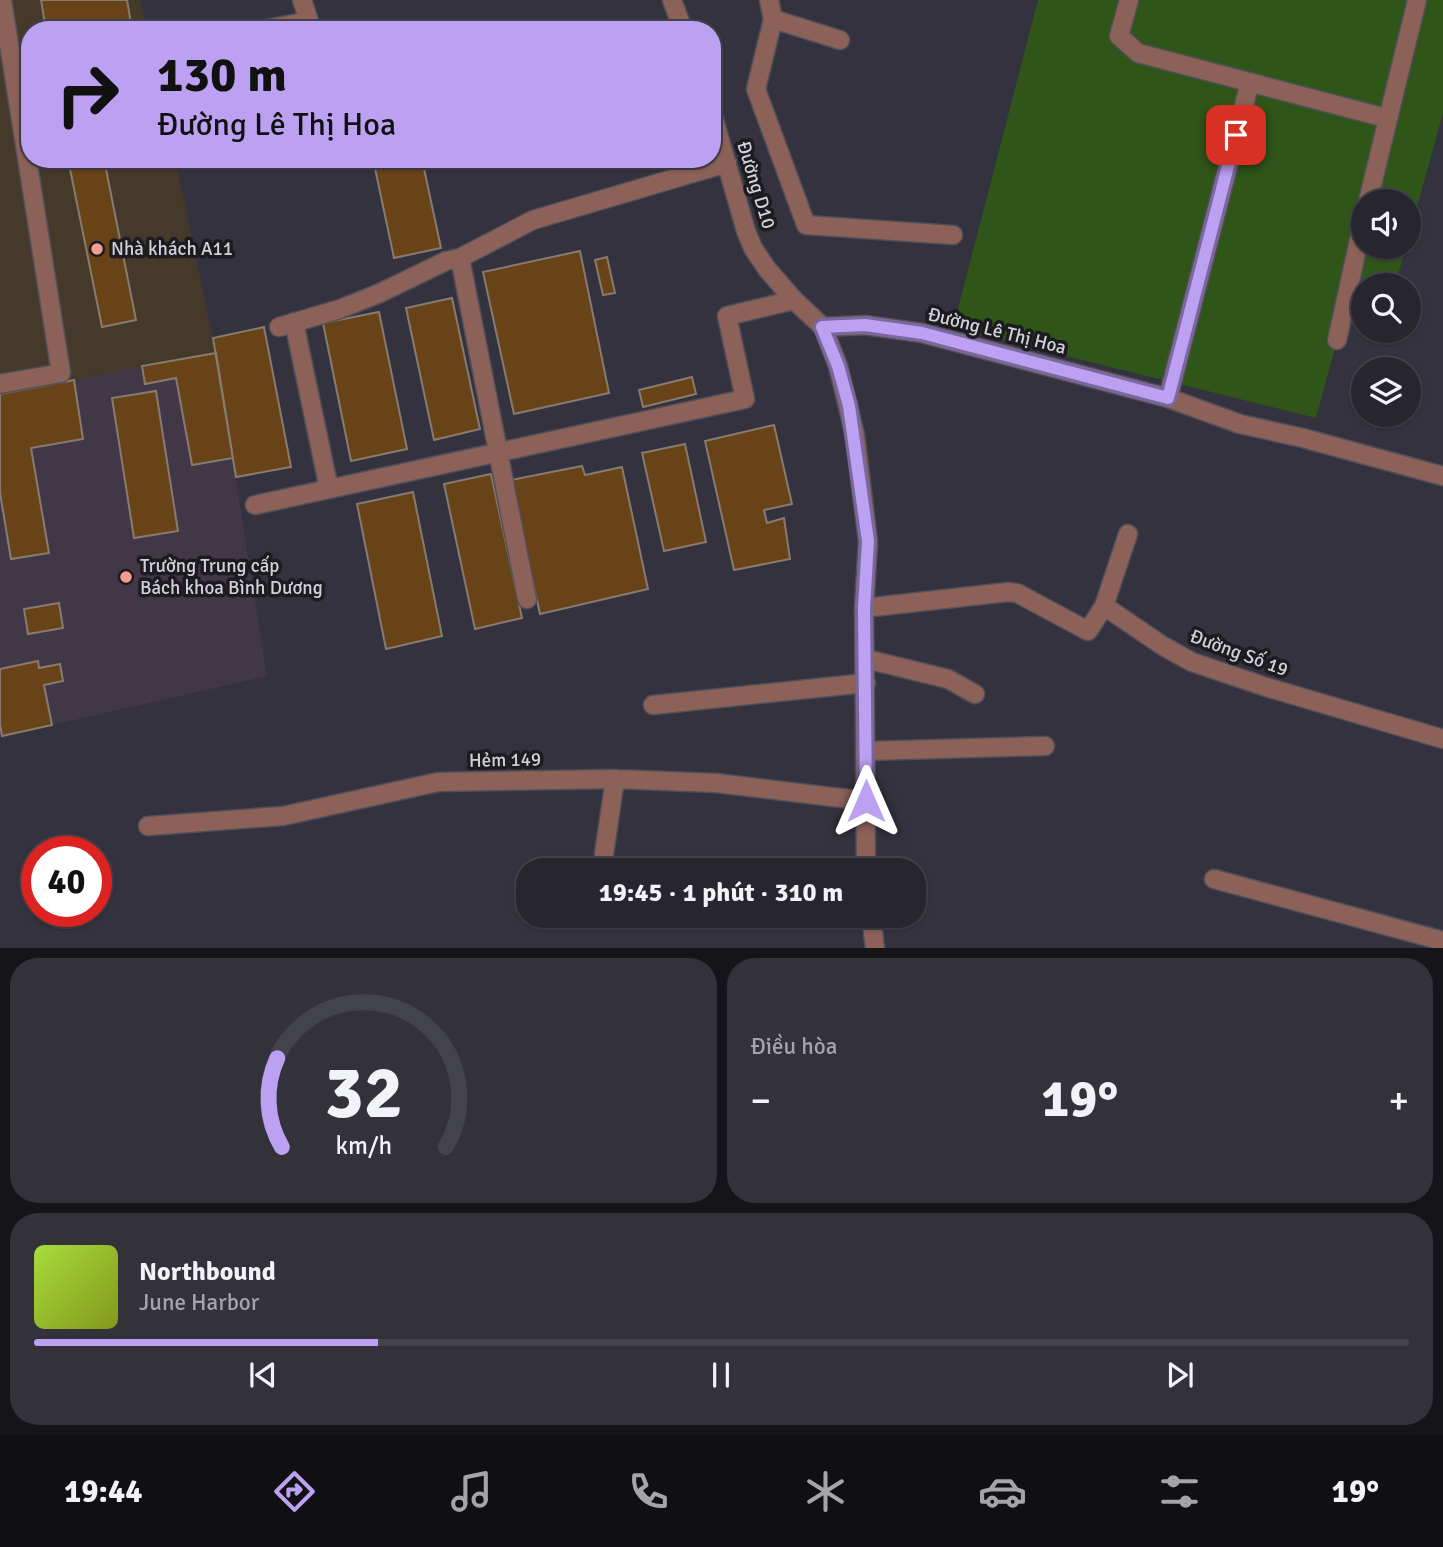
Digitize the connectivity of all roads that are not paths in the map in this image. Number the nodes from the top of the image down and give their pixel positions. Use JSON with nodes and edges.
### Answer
{"nodes":[{"id":1,"x":2,"y":0,"type":"edge"},
{"id":2,"x":302,"y":0,"type":"edge"},
{"id":3,"x":672,"y":0,"type":"edge"},
{"id":4,"x":769,"y":0,"type":"edge"},
{"id":5,"x":1129,"y":0,"type":"edge"},
{"id":6,"x":1416,"y":0,"type":"edge"},
{"id":7,"x":773,"y":19,"type":"junction"},
{"id":8,"x":309,"y":21,"type":"edge"},
{"id":9,"x":680,"y":21,"type":"edge"},
{"id":10,"x":840,"y":40,"type":"dead end"},
{"id":11,"x":1250,"y":82,"type":"junction"},
{"id":12,"x":1386,"y":118,"type":"junction"},
{"id":13,"x":21,"y":120,"type":"edge"},
{"id":14,"x":721,"y":143,"type":"edge"},
{"id":15,"x":727,"y":163,"type":"junction"},
{"id":16,"x":721,"y":165,"type":"edge"},
{"id":17,"x":29,"y":168,"type":"edge"},
{"id":18,"x":710,"y":168,"type":"edge"},
{"id":19,"x":1371,"y":189,"type":"edge"},
{"id":20,"x":953,"y":236,"type":"dead end"},
{"id":21,"x":460,"y":258,"type":"junction"},
{"id":22,"x":1355,"y":259,"type":"edge"},
{"id":23,"x":794,"y":300,"type":"junction"},
{"id":24,"x":822,"y":327,"type":"junction"},
{"id":25,"x":1337,"y":340,"type":"dead end"},
{"id":26,"x":0,"y":384,"type":"edge"},
{"id":27,"x":1168,"y":398,"type":"junction"},
{"id":28,"x":498,"y":453,"type":"junction"},
{"id":29,"x":1443,"y":476,"type":"edge"},
{"id":30,"x":329,"y":489,"type":"junction"},
{"id":31,"x":255,"y":505,"type":"dead end"},
{"id":32,"x":1128,"y":534,"type":"dead end"},
{"id":33,"x":527,"y":599,"type":"dead end"},
{"id":34,"x":1104,"y":606,"type":"junction"},
{"id":35,"x":864,"y":608,"type":"junction"},
{"id":36,"x":866,"y":659,"type":"junction"},
{"id":37,"x":866,"y":683,"type":"junction"},
{"id":38,"x":975,"y":694,"type":"dead end"},
{"id":39,"x":653,"y":705,"type":"dead end"},
{"id":40,"x":1443,"y":739,"type":"edge"},
{"id":41,"x":1045,"y":746,"type":"dead end"},
{"id":42,"x":866,"y":751,"type":"junction"},
{"id":43,"x":615,"y":779,"type":"junction"},
{"id":44,"x":866,"y":801,"type":"junction"},
{"id":45,"x":148,"y":826,"type":"dead end"},
{"id":46,"x":604,"y":853,"type":"dead end"},
{"id":47,"x":866,"y":858,"type":"edge"},
{"id":48,"x":1214,"y":879,"type":"dead end"},
{"id":49,"x":873,"y":928,"type":"edge"},
{"id":50,"x":1443,"y":941,"type":"edge"},
{"id":51,"x":875,"y":948,"type":"edge"}],
"edges":[{"from":1,"to":13,"type":"street"},
{"from":2,"to":8,"type":"street"},
{"from":3,"to":9,"type":"street"},
{"from":4,"to":7,"type":"street"},
{"from":5,"to":11,"type":"street"},
{"from":6,"to":12,"type":"street"},
{"from":7,"to":10,"type":"street"},
{"from":7,"to":20,"type":"street"},
{"from":11,"to":12,"type":"street"},
{"from":11,"to":27,"type":"street"},
{"from":12,"to":19,"type":"street"},
{"from":14,"to":15,"type":"street","name":"Đường D10"},
{"from":15,"to":16,"type":"street"},
{"from":15,"to":23,"type":"street","name":"Đường D10"},
{"from":17,"to":26,"type":"street"},
{"from":18,"to":21,"type":"street"},
{"from":21,"to":28,"type":"street"},
{"from":21,"to":30,"type":"street"},
{"from":22,"to":25,"type":"street"},
{"from":23,"to":24,"type":"street","name":"Đường D10"},
{"from":23,"to":28,"type":"street"},
{"from":24,"to":27,"type":"street","name":"Đường Lê Thị Hoa"},
{"from":24,"to":35,"type":"street"},
{"from":27,"to":29,"type":"street","name":"Đường Lê Thị Hoa"},
{"from":28,"to":30,"type":"street"},
{"from":28,"to":33,"type":"street"},
{"from":30,"to":31,"type":"street"},
{"from":32,"to":34,"type":"street"},
{"from":34,"to":35,"type":"street"},
{"from":34,"to":40,"type":"street","name":"Đường Số 19"},
{"from":35,"to":36,"type":"street"},
{"from":36,"to":37,"type":"street"},
{"from":36,"to":38,"type":"street"},
{"from":37,"to":39,"type":"street"},
{"from":37,"to":42,"type":"street"},
{"from":41,"to":42,"type":"street"},
{"from":42,"to":44,"type":"street"},
{"from":43,"to":44,"type":"street","name":"Hẻm 149"},
{"from":43,"to":45,"type":"street","name":"Hẻm 149"},
{"from":43,"to":46,"type":"street"},
{"from":44,"to":47,"type":"street"},
{"from":48,"to":50,"type":"street"},
{"from":49,"to":51,"type":"street"}]}
